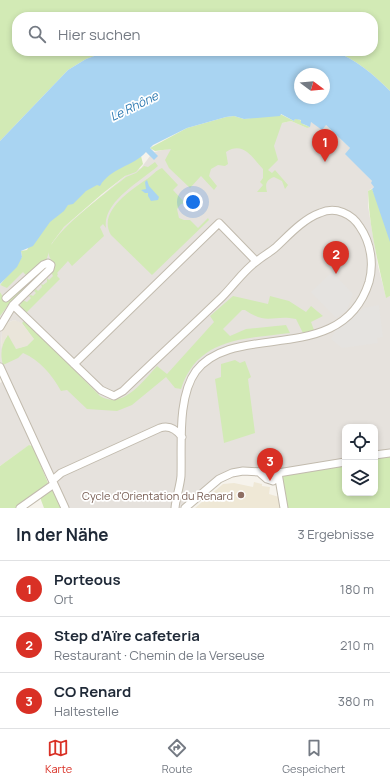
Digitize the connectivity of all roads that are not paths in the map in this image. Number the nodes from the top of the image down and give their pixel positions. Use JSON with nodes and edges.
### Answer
{"nodes":[{"id":1,"x":256,"y":261,"type":"junction"},
{"id":2,"x":6,"y":298,"type":"dead end"},
{"id":3,"x":14,"y":305,"type":"junction"},
{"id":4,"x":0,"y":327,"type":"edge"},
{"id":5,"x":74,"y":364,"type":"junction"},
{"id":6,"x":0,"y":367,"type":"edge"},
{"id":7,"x":179,"y":434,"type":"junction"},
{"id":8,"x":390,"y":453,"type":"edge"},
{"id":9,"x":378,"y":455,"type":"edge"},
{"id":10,"x":342,"y":462,"type":"edge"},
{"id":11,"x":277,"y":473,"type":"junction"},
{"id":12,"x":53,"y":482,"type":"junction"},
{"id":13,"x":20,"y":508,"type":"edge"},
{"id":14,"x":65,"y":508,"type":"edge"},
{"id":15,"x":175,"y":508,"type":"edge"},
{"id":16,"x":185,"y":508,"type":"edge"},
{"id":17,"x":284,"y":508,"type":"edge"}],
"edges":[{"from":1,"to":5,"type":"street"},
{"from":1,"to":5,"type":"street"},
{"from":1,"to":7,"type":"street"},
{"from":2,"to":3,"type":"street"},
{"from":3,"to":4,"type":"street"},
{"from":3,"to":5,"type":"street"},
{"from":6,"to":12,"type":"street"},
{"from":7,"to":12,"type":"street"},
{"from":7,"to":15,"type":"street"},
{"from":8,"to":9,"type":"street"},
{"from":10,"to":11,"type":"street"},
{"from":11,"to":16,"type":"street"},
{"from":11,"to":17,"type":"street"},
{"from":12,"to":13,"type":"street"},
{"from":12,"to":14,"type":"street"}]}
